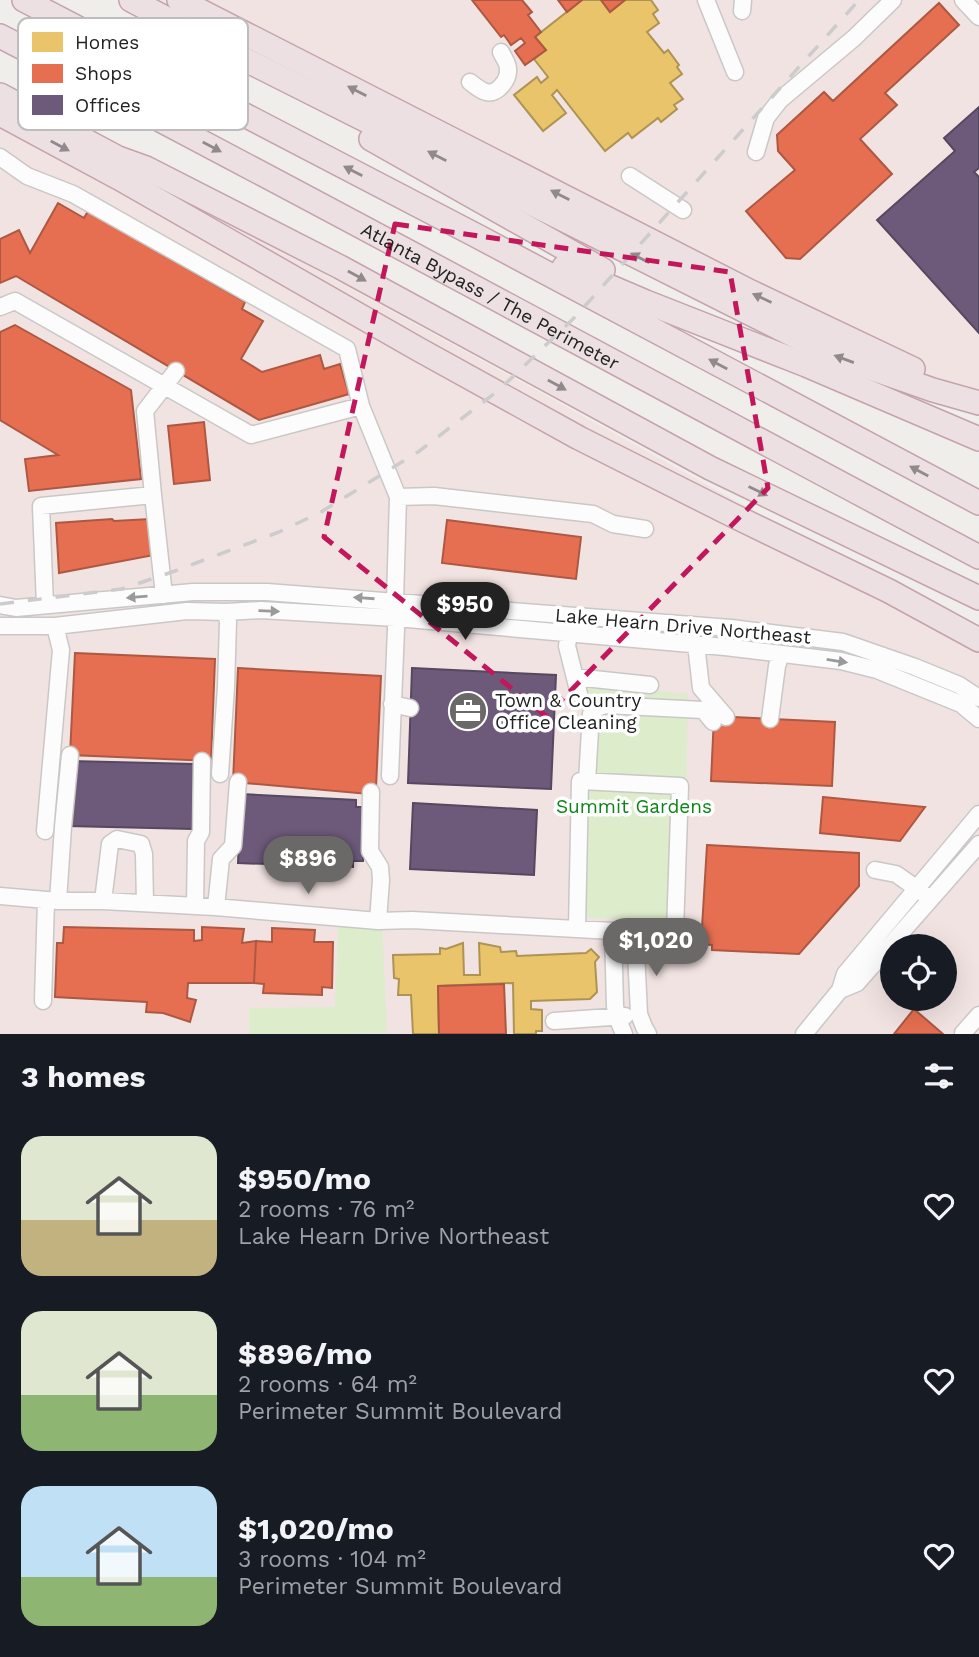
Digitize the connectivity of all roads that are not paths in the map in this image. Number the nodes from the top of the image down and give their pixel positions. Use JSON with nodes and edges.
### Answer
{"nodes":[{"id":1,"x":23,"y":0,"type":"edge"},
{"id":2,"x":131,"y":0,"type":"edge"},
{"id":3,"x":179,"y":0,"type":"edge"},
{"id":4,"x":893,"y":0,"type":"edge"},
{"id":5,"x":963,"y":0,"type":"edge"},
{"id":6,"x":702,"y":1,"type":"edge"},
{"id":7,"x":979,"y":17,"type":"edge"},
{"id":8,"x":58,"y":18,"type":"edge"},
{"id":9,"x":165,"y":18,"type":"edge"},
{"id":10,"x":214,"y":18,"type":"edge"},
{"id":11,"x":248,"y":35,"type":"edge"},
{"id":12,"x":0,"y":36,"type":"edge"},
{"id":13,"x":18,"y":45,"type":"edge"},
{"id":14,"x":500,"y":52,"type":"dead end"},
{"id":15,"x":248,"y":61,"type":"edge"},
{"id":16,"x":248,"y":65,"type":"edge"},
{"id":17,"x":735,"y":72,"type":"dead end"},
{"id":18,"x":470,"y":82,"type":"dead end"},
{"id":19,"x":0,"y":95,"type":"edge"},
{"id":20,"x":18,"y":105,"type":"edge"},
{"id":21,"x":0,"y":114,"type":"edge"},
{"id":22,"x":248,"y":117,"type":"edge"},
{"id":23,"x":18,"y":124,"type":"edge"},
{"id":24,"x":30,"y":130,"type":"edge"},
{"id":25,"x":66,"y":130,"type":"edge"},
{"id":26,"x":179,"y":130,"type":"edge"},
{"id":27,"x":756,"y":152,"type":"dead end"},
{"id":28,"x":0,"y":157,"type":"edge"},
{"id":29,"x":121,"y":159,"type":"junction"},
{"id":30,"x":630,"y":176,"type":"dead end"},
{"id":31,"x":683,"y":210,"type":"dead end"},
{"id":32,"x":479,"y":237,"type":"junction"},
{"id":33,"x":0,"y":307,"type":"edge"},
{"id":34,"x":698,"y":323,"type":"junction"},
{"id":35,"x":176,"y":371,"type":"dead end"},
{"id":36,"x":164,"y":387,"type":"junction"},
{"id":37,"x":979,"y":402,"type":"edge"},
{"id":38,"x":361,"y":406,"type":"junction"},
{"id":39,"x":979,"y":439,"type":"edge"},
{"id":40,"x":153,"y":495,"type":"junction"},
{"id":41,"x":398,"y":497,"type":"junction"},
{"id":42,"x":979,"y":503,"type":"edge"},
{"id":43,"x":730,"y":514,"type":"junction"},
{"id":44,"x":645,"y":529,"type":"dead end"},
{"id":45,"x":979,"y":557,"type":"edge"},
{"id":46,"x":163,"y":595,"type":"junction"},
{"id":47,"x":979,"y":598,"type":"edge"},
{"id":48,"x":395,"y":601,"type":"junction"},
{"id":49,"x":0,"y":605,"type":"edge"},
{"id":50,"x":45,"y":605,"type":"junction"},
{"id":51,"x":226,"y":612,"type":"junction"},
{"id":52,"x":396,"y":618,"type":"junction"},
{"id":53,"x":0,"y":626,"type":"edge"},
{"id":54,"x":55,"y":626,"type":"junction"},
{"id":55,"x":569,"y":633,"type":"junction"},
{"id":56,"x":979,"y":640,"type":"edge"},
{"id":57,"x":696,"y":644,"type":"junction"},
{"id":58,"x":781,"y":654,"type":"junction"},
{"id":59,"x":575,"y":677,"type":"junction"},
{"id":60,"x":650,"y":685,"type":"dead end"},
{"id":61,"x":579,"y":694,"type":"dead end"},
{"id":62,"x":979,"y":698,"type":"edge"},
{"id":63,"x":392,"y":704,"type":"junction"},
{"id":64,"x":411,"y":708,"type":"dead end"},
{"id":65,"x":770,"y":719,"type":"dead end"},
{"id":66,"x":979,"y":719,"type":"edge"},
{"id":67,"x":70,"y":755,"type":"dead end"},
{"id":68,"x":202,"y":761,"type":"dead end"},
{"id":69,"x":220,"y":774,"type":"dead end"},
{"id":70,"x":390,"y":776,"type":"dead end"},
{"id":71,"x":587,"y":781,"type":"junction"},
{"id":72,"x":238,"y":782,"type":"dead end"},
{"id":73,"x":371,"y":792,"type":"dead end"},
{"id":74,"x":976,"y":816,"type":"edge"},
{"id":75,"x":45,"y":831,"type":"dead end"},
{"id":76,"x":979,"y":844,"type":"edge"},
{"id":77,"x":875,"y":870,"type":"dead end"},
{"id":78,"x":916,"y":888,"type":"junction"},
{"id":79,"x":0,"y":896,"type":"edge"},
{"id":80,"x":931,"y":898,"type":"junction"},
{"id":81,"x":52,"y":900,"type":"junction"},
{"id":82,"x":103,"y":901,"type":"junction"},
{"id":83,"x":145,"y":904,"type":"junction"},
{"id":84,"x":195,"y":906,"type":"junction"},
{"id":85,"x":216,"y":907,"type":"junction"},
{"id":86,"x":378,"y":920,"type":"junction"},
{"id":87,"x":577,"y":928,"type":"junction"},
{"id":88,"x":635,"y":931,"type":"junction"},
{"id":89,"x":613,"y":932,"type":"junction"},
{"id":90,"x":840,"y":990,"type":"junction"},
{"id":91,"x":43,"y":1001,"type":"dead end"},
{"id":92,"x":639,"y":1014,"type":"junction"},
{"id":93,"x":979,"y":1015,"type":"edge"},
{"id":94,"x":617,"y":1017,"type":"junction"},
{"id":95,"x":554,"y":1021,"type":"dead end"},
{"id":96,"x":624,"y":1034,"type":"edge"},
{"id":97,"x":648,"y":1034,"type":"edge"},
{"id":98,"x":804,"y":1034,"type":"edge"},
{"id":99,"x":964,"y":1034,"type":"edge"}],
"edges":[{"from":8,"to":1,"type":"highway","one_way":true},
{"from":2,"to":9,"type":"highway"},
{"from":10,"to":3,"type":"highway","one_way":true},
{"from":4,"to":27,"type":"street"},
{"from":5,"to":7,"type":"street"},
{"from":6,"to":17,"type":"street"},
{"from":37,"to":11,"type":"highway","one_way":true},
{"from":12,"to":13,"type":"highway","name":"Atlanta Bypass / The Perimeter","one_way":true},
{"from":14,"to":18,"type":"street"},
{"from":37,"to":15,"type":"highway","one_way":true},
{"from":16,"to":34,"type":"highway"},
{"from":19,"to":20,"type":"highway"},
{"from":21,"to":23,"type":"highway","one_way":true},
{"from":32,"to":22,"type":"highway","one_way":true},
{"from":24,"to":43,"type":"highway","one_way":true},
{"from":25,"to":29,"type":"highway"},
{"from":26,"to":45,"type":"highway","name":"Atlanta Bypass / The Perimeter","one_way":true},
{"from":28,"to":38,"type":"street"},
{"from":29,"to":43,"type":"highway"},
{"from":29,"to":47,"type":"highway","one_way":true},
{"from":30,"to":31,"type":"street"},
{"from":32,"to":34,"type":"highway"},
{"from":42,"to":32,"type":"highway","one_way":true},
{"from":33,"to":36,"type":"street"},
{"from":34,"to":39,"type":"highway"},
{"from":35,"to":36,"type":"street"},
{"from":36,"to":38,"type":"street"},
{"from":36,"to":40,"type":"street"},
{"from":38,"to":41,"type":"street"},
{"from":40,"to":46,"type":"street"},
{"from":40,"to":50,"type":"street"},
{"from":41,"to":44,"type":"street"},
{"from":41,"to":48,"type":"street"},
{"from":43,"to":56,"type":"highway"},
{"from":48,"to":46,"type":"street","name":"Lake Hearn Drive Northeast","one_way":true},
{"from":46,"to":50,"type":"street","name":"Lake Hearn Drive Northeast","one_way":true},
{"from":48,"to":52,"type":"street"},
{"from":48,"to":62,"type":"street","name":"Lake Hearn Drive Northeast"},
{"from":49,"to":50,"type":"street","name":"Lake Hearn Drive Northeast"},
{"from":51,"to":52,"type":"street","name":"Lake Hearn Drive Northeast","one_way":true},
{"from":51,"to":54,"type":"street","name":"Lake Hearn Drive Northeast"},
{"from":51,"to":69,"type":"street"},
{"from":52,"to":55,"type":"street","name":"Lake Hearn Drive Northeast"},
{"from":52,"to":63,"type":"street"},
{"from":53,"to":54,"type":"street","name":"Lake Hearn Drive Northeast"},
{"from":54,"to":75,"type":"street"},
{"from":55,"to":57,"type":"street","name":"Lake Hearn Drive Northeast"},
{"from":55,"to":59,"type":"street"},
{"from":57,"to":58,"type":"street","name":"Lake Hearn Drive Northeast"},
{"from":57,"to":71,"type":"street"},
{"from":58,"to":65,"type":"street"},
{"from":58,"to":66,"type":"street","name":"Lake Hearn Drive Northeast","one_way":true},
{"from":59,"to":60,"type":"street"},
{"from":59,"to":61,"type":"street"},
{"from":63,"to":64,"type":"street"},
{"from":63,"to":70,"type":"street"},
{"from":67,"to":81,"type":"street"},
{"from":68,"to":84,"type":"street"},
{"from":71,"to":87,"type":"street"},
{"from":71,"to":88,"type":"street"},
{"from":72,"to":85,"type":"street"},
{"from":73,"to":86,"type":"street"},
{"from":74,"to":78,"type":"street"},
{"from":76,"to":80,"type":"street"},
{"from":77,"to":78,"type":"street"},
{"from":78,"to":80,"type":"street"},
{"from":78,"to":90,"type":"street"},
{"from":79,"to":81,"type":"street"},
{"from":80,"to":90,"type":"street"},
{"from":81,"to":82,"type":"street"},
{"from":81,"to":91,"type":"street"},
{"from":82,"to":83,"type":"street"},
{"from":82,"to":83,"type":"street"},
{"from":83,"to":84,"type":"street"},
{"from":84,"to":85,"type":"street"},
{"from":85,"to":86,"type":"street"},
{"from":86,"to":87,"type":"street"},
{"from":87,"to":89,"type":"street"},
{"from":88,"to":89,"type":"street"},
{"from":88,"to":92,"type":"street"},
{"from":89,"to":94,"type":"street"},
{"from":90,"to":98,"type":"street"},
{"from":92,"to":94,"type":"street"},
{"from":92,"to":97,"type":"street"},
{"from":93,"to":99,"type":"street"},
{"from":94,"to":95,"type":"street"},
{"from":94,"to":96,"type":"street"}]}
